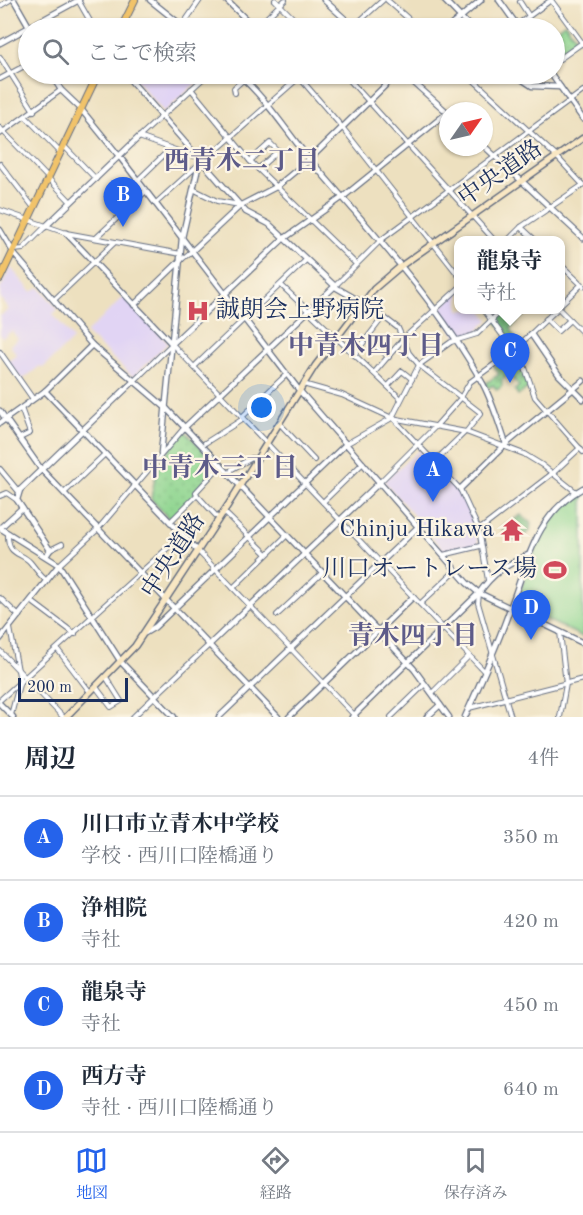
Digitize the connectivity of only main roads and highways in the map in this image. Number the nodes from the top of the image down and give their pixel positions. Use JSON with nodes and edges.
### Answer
{"nodes":[{"id":1,"x":135,"y":0,"type":"edge"},
{"id":2,"x":126,"y":18,"type":"edge"},
{"id":3,"x":93,"y":84,"type":"edge"},
{"id":4,"x":583,"y":138,"type":"edge"},
{"id":5,"x":0,"y":279,"type":"edge"},
{"id":6,"x":65,"y":717,"type":"edge"}],
"edges":[{"from":1,"to":2,"type":"main road"},
{"from":3,"to":5,"type":"main road"},
{"from":4,"to":6,"type":"main road","name":"中央道路"}]}
